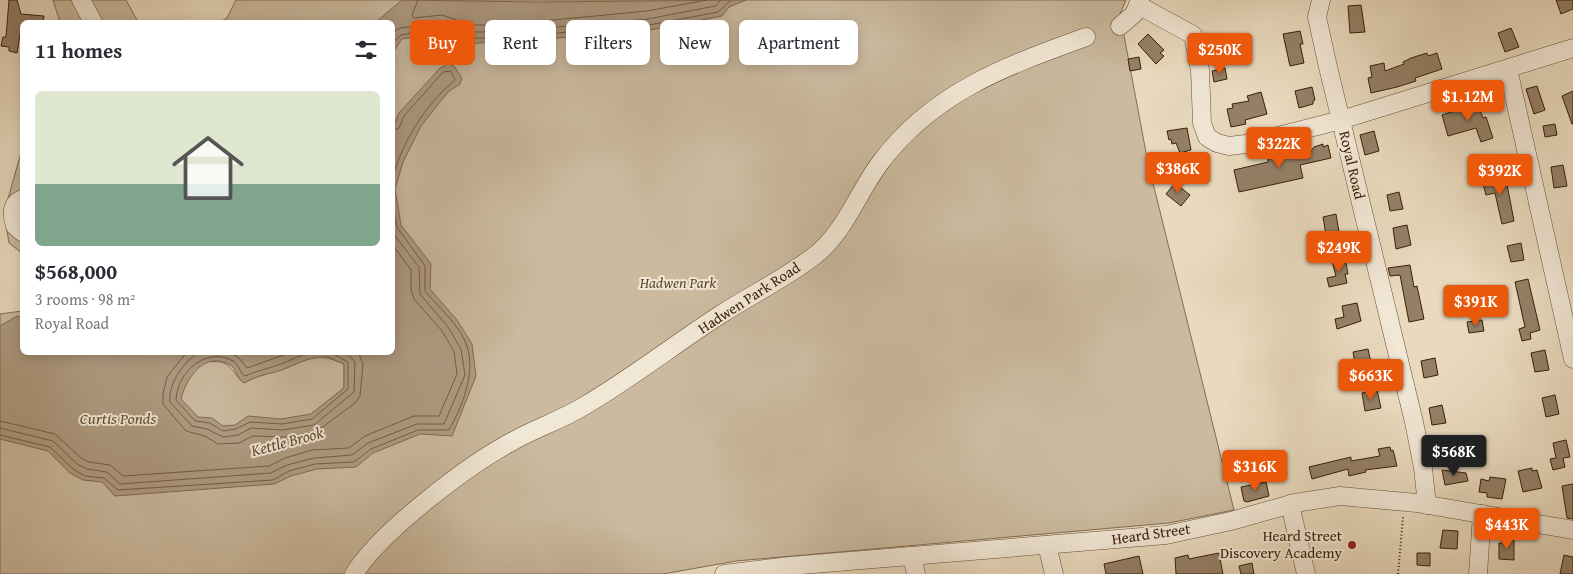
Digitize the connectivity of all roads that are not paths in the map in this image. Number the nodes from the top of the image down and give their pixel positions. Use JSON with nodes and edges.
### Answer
{"nodes":[{"id":1,"x":81,"y":0,"type":"edge"},
{"id":2,"x":1321,"y":0,"type":"edge"},
{"id":3,"x":1139,"y":2,"type":"edge"},
{"id":4,"x":92,"y":20,"type":"edge"},
{"id":5,"x":1120,"y":26,"type":"dead end"},
{"id":6,"x":1086,"y":37,"type":"dead end"},
{"id":7,"x":1573,"y":48,"type":"edge"},
{"id":8,"x":1508,"y":69,"type":"junction"},
{"id":9,"x":1342,"y":120,"type":"junction"},
{"id":10,"x":20,"y":200,"type":"edge"},
{"id":11,"x":20,"y":230,"type":"edge"},
{"id":12,"x":1573,"y":359,"type":"edge"},
{"id":13,"x":1290,"y":504,"type":"junction"},
{"id":14,"x":1427,"y":505,"type":"junction"},
{"id":15,"x":1482,"y":514,"type":"junction"},
{"id":16,"x":1573,"y":530,"type":"edge"},
{"id":17,"x":1047,"y":545,"type":"junction"},
{"id":18,"x":912,"y":556,"type":"junction"},
{"id":19,"x":789,"y":570,"type":"edge"},
{"id":20,"x":354,"y":574,"type":"edge"},
{"id":21,"x":724,"y":574,"type":"edge"},
{"id":22,"x":916,"y":574,"type":"edge"},
{"id":23,"x":1054,"y":574,"type":"edge"},
{"id":24,"x":1306,"y":574,"type":"edge"},
{"id":25,"x":1478,"y":574,"type":"edge"}],
"edges":[{"from":1,"to":4,"type":"street"},
{"from":2,"to":9,"type":"street","name":"Royal Road"},
{"from":3,"to":5,"type":"street"},
{"from":3,"to":9,"type":"street"},
{"from":6,"to":20,"type":"street","name":"Hadwen Park Road"},
{"from":7,"to":8,"type":"street"},
{"from":8,"to":9,"type":"street"},
{"from":8,"to":12,"type":"street"},
{"from":9,"to":14,"type":"street","name":"Royal Road"},
{"from":10,"to":11,"type":"street"},
{"from":13,"to":14,"type":"street","name":"Heard Street"},
{"from":13,"to":17,"type":"street","name":"Heard Street"},
{"from":13,"to":24,"type":"street"},
{"from":14,"to":15,"type":"street","name":"Heard Street"},
{"from":15,"to":16,"type":"street","name":"Heard Street"},
{"from":15,"to":25,"type":"street"},
{"from":17,"to":18,"type":"street","name":"Heard Street"},
{"from":17,"to":23,"type":"street"},
{"from":18,"to":19,"type":"street","name":"Heard Street"},
{"from":18,"to":22,"type":"street"},
{"from":19,"to":21,"type":"street","name":"Heard Street"}]}
